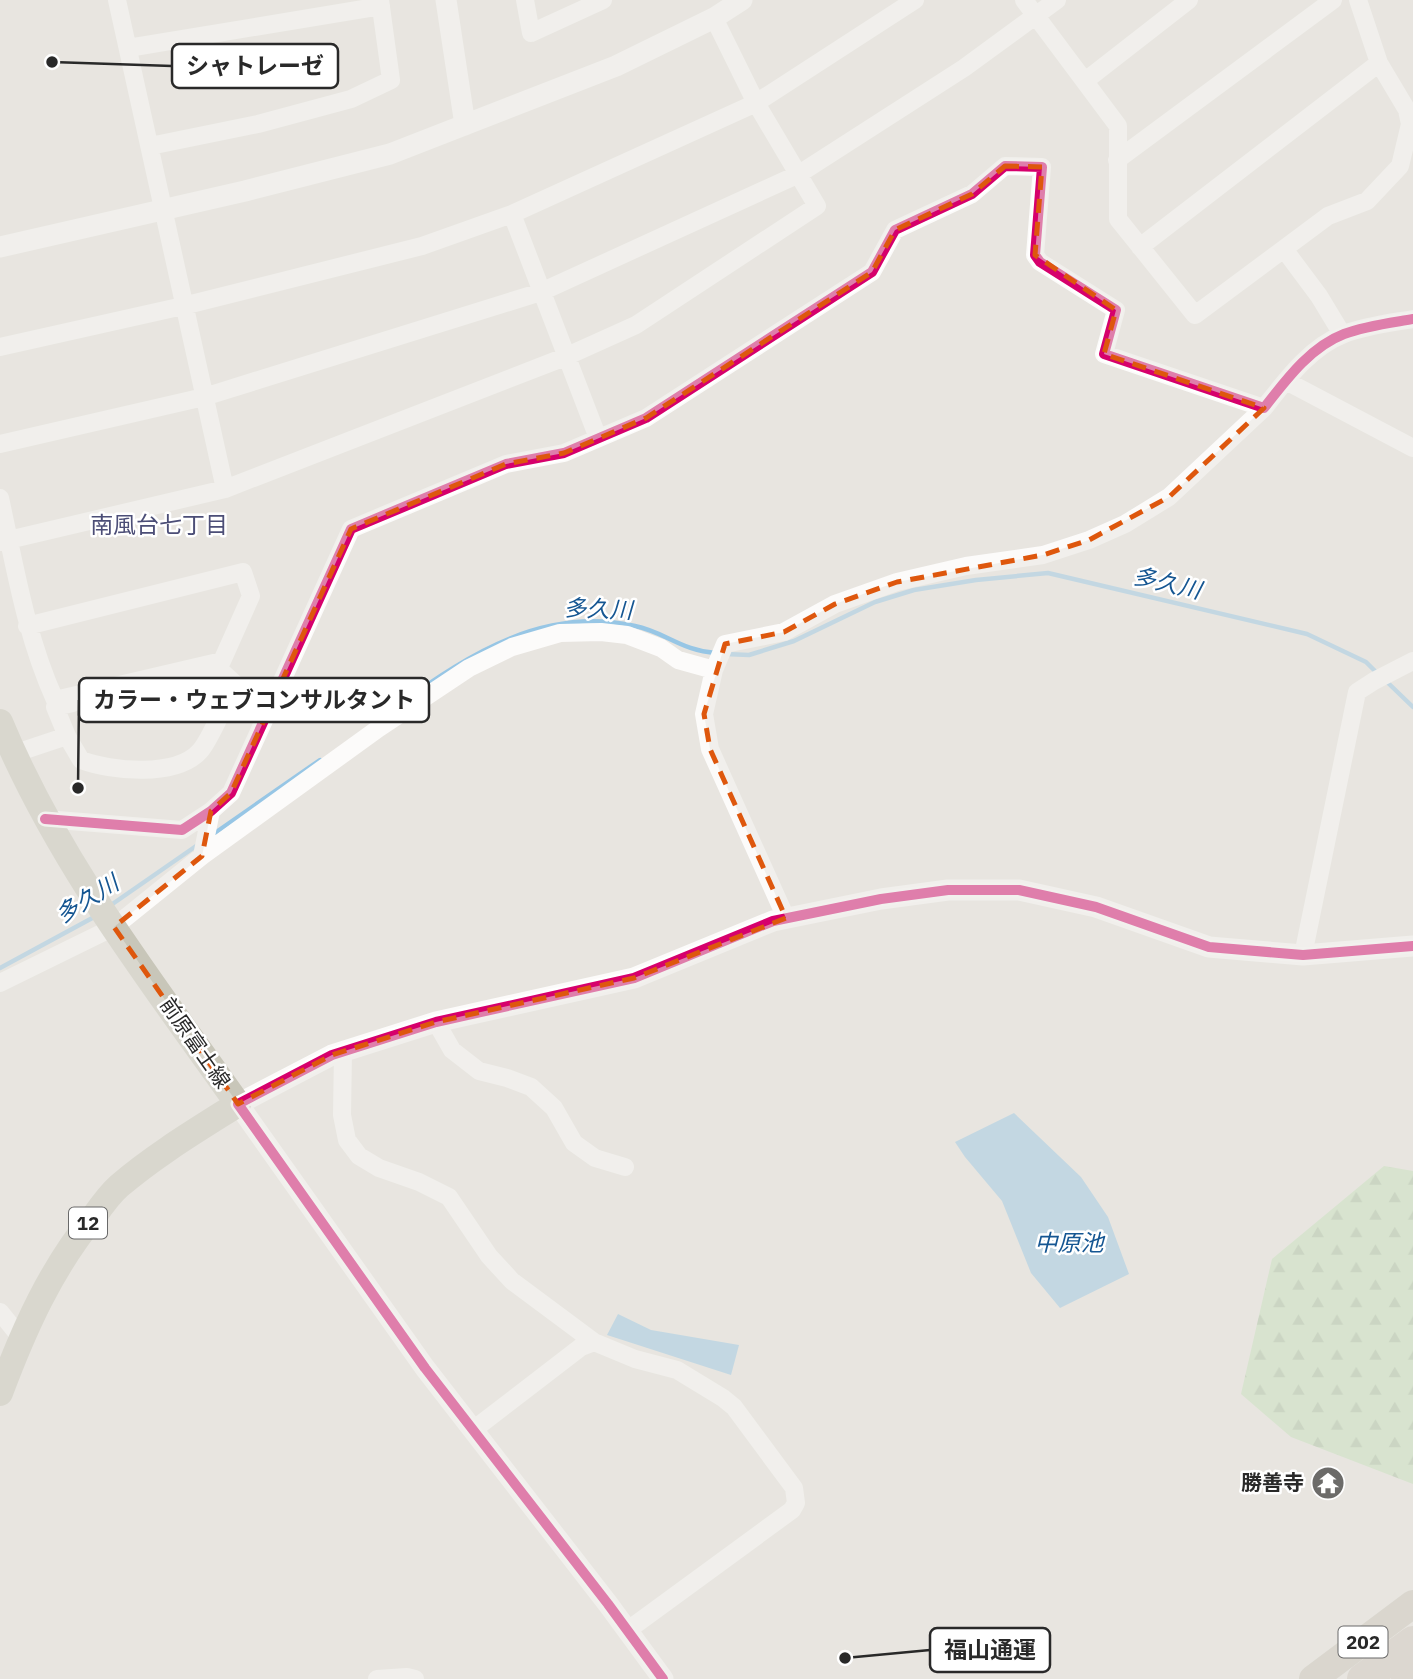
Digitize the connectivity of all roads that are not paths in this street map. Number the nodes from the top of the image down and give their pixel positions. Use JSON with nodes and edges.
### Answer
{"nodes":[{"id":1,"x":117,"y":0,"type":"edge"},
{"id":2,"x":446,"y":0,"type":"edge"},
{"id":3,"x":525,"y":0,"type":"edge"},
{"id":4,"x":603,"y":0,"type":"edge"},
{"id":5,"x":742,"y":0,"type":"edge"},
{"id":6,"x":915,"y":0,"type":"edge"},
{"id":7,"x":1024,"y":0,"type":"edge"},
{"id":8,"x":1057,"y":0,"type":"edge"},
{"id":9,"x":1189,"y":0,"type":"edge"},
{"id":10,"x":1333,"y":0,"type":"edge"},
{"id":11,"x":1358,"y":0,"type":"edge"},
{"id":12,"x":380,"y":3,"type":"edge"},
{"id":13,"x":1037,"y":16,"type":"junction"},
{"id":14,"x":713,"y":18,"type":"junction"},
{"id":15,"x":128,"y":48,"type":"junction"},
{"id":16,"x":1379,"y":63,"type":"junction"},
{"id":17,"x":1085,"y":81,"type":"junction"},
{"id":18,"x":756,"y":103,"type":"junction"},
{"id":19,"x":465,"y":125,"type":"junction"},
{"id":20,"x":150,"y":146,"type":"junction"},
{"id":21,"x":1117,"y":160,"type":"junction"},
{"id":22,"x":799,"y":174,"type":"junction"},
{"id":23,"x":164,"y":210,"type":"junction"},
{"id":24,"x":512,"y":214,"type":"junction"},
{"id":25,"x":0,"y":247,"type":"edge"},
{"id":26,"x":1140,"y":247,"type":"junction"},
{"id":27,"x":1284,"y":249,"type":"junction"},
{"id":28,"x":541,"y":292,"type":"junction"},
{"id":29,"x":183,"y":306,"type":"junction"},
{"id":30,"x":1413,"y":319,"type":"edge"},
{"id":31,"x":1342,"y":334,"type":"junction"},
{"id":32,"x":0,"y":347,"type":"edge"},
{"id":33,"x":565,"y":357,"type":"junction"},
{"id":34,"x":1286,"y":381,"type":"junction"},
{"id":35,"x":204,"y":397,"type":"junction"},
{"id":36,"x":1264,"y":408,"type":"junction"},
{"id":37,"x":598,"y":438,"type":"junction"},
{"id":38,"x":0,"y":444,"type":"edge"},
{"id":39,"x":1413,"y":448,"type":"edge"},
{"id":40,"x":225,"y":489,"type":"junction"},
{"id":41,"x":0,"y":498,"type":"edge"},
{"id":42,"x":5,"y":542,"type":"edge"},
{"id":43,"x":27,"y":626,"type":"junction"},
{"id":44,"x":719,"y":658,"type":"junction"},
{"id":45,"x":1405,"y":665,"type":"edge"},
{"id":46,"x":0,"y":722,"type":"edge"},
{"id":47,"x":67,"y":736,"type":"junction"},
{"id":48,"x":13,"y":754,"type":"junction"},
{"id":49,"x":211,"y":811,"type":"junction"},
{"id":50,"x":45,"y":819,"type":"junction"},
{"id":51,"x":203,"y":850,"type":"junction"},
{"id":52,"x":786,"y":918,"type":"junction"},
{"id":53,"x":114,"y":927,"type":"junction"},
{"id":54,"x":1413,"y":946,"type":"edge"},
{"id":55,"x":1303,"y":955,"type":"junction"},
{"id":56,"x":0,"y":983,"type":"edge"},
{"id":57,"x":436,"y":1022,"type":"junction"},
{"id":58,"x":343,"y":1052,"type":"junction"},
{"id":59,"x":238,"y":1104,"type":"junction"},
{"id":60,"x":625,"y":1167,"type":"dead end"},
{"id":61,"x":0,"y":1311,"type":"edge"},
{"id":62,"x":21,"y":1338,"type":"junction"},
{"id":63,"x":594,"y":1342,"type":"junction"},
{"id":64,"x":0,"y":1393,"type":"edge"},
{"id":65,"x":473,"y":1430,"type":"junction"},
{"id":66,"x":1413,"y":1604,"type":"edge"},
{"id":67,"x":628,"y":1630,"type":"junction"},
{"id":68,"x":1413,"y":1642,"type":"edge"},
{"id":69,"x":1413,"y":1654,"type":"edge"},
{"id":70,"x":1413,"y":1675,"type":"edge"},
{"id":71,"x":377,"y":1679,"type":"edge"},
{"id":72,"x":415,"y":1679,"type":"edge"},
{"id":73,"x":663,"y":1679,"type":"edge"},
{"id":74,"x":1313,"y":1679,"type":"edge"},
{"id":75,"x":1363,"y":1679,"type":"edge"},
{"id":76,"x":1380,"y":1679,"type":"edge"},
{"id":77,"x":1407,"y":1679,"type":"edge"}],
"edges":[{"from":1,"to":15,"type":"street"},
{"from":2,"to":19,"type":"street"},
{"from":3,"to":4,"type":"street"},
{"from":5,"to":14,"type":"street"},
{"from":6,"to":18,"type":"street"},
{"from":7,"to":13,"type":"street"},
{"from":8,"to":13,"type":"street"},
{"from":9,"to":17,"type":"street"},
{"from":10,"to":21,"type":"street"},
{"from":11,"to":16,"type":"street"},
{"from":12,"to":15,"type":"street"},
{"from":12,"to":20,"type":"street"},
{"from":13,"to":17,"type":"street"},
{"from":13,"to":22,"type":"street"},
{"from":14,"to":18,"type":"street"},
{"from":14,"to":19,"type":"street"},
{"from":15,"to":20,"type":"street"},
{"from":16,"to":26,"type":"street"},
{"from":16,"to":27,"type":"street"},
{"from":17,"to":21,"type":"street"},
{"from":18,"to":22,"type":"street"},
{"from":18,"to":24,"type":"street"},
{"from":19,"to":23,"type":"street"},
{"from":20,"to":23,"type":"street"},
{"from":21,"to":26,"type":"street"},
{"from":22,"to":28,"type":"street"},
{"from":22,"to":33,"type":"street"},
{"from":23,"to":25,"type":"street"},
{"from":23,"to":29,"type":"street"},
{"from":24,"to":28,"type":"street"},
{"from":24,"to":29,"type":"street"},
{"from":26,"to":27,"type":"street"},
{"from":27,"to":31,"type":"street"},
{"from":28,"to":33,"type":"street"},
{"from":28,"to":35,"type":"street"},
{"from":29,"to":32,"type":"street"},
{"from":29,"to":35,"type":"street"},
{"from":30,"to":31,"type":"street"},
{"from":31,"to":34,"type":"street"},
{"from":33,"to":37,"type":"street"},
{"from":33,"to":40,"type":"street"},
{"from":34,"to":36,"type":"street"},
{"from":34,"to":39,"type":"street"},
{"from":35,"to":38,"type":"street"},
{"from":35,"to":40,"type":"street"},
{"from":36,"to":37,"type":"street"},
{"from":36,"to":44,"type":"street"},
{"from":37,"to":49,"type":"street"},
{"from":40,"to":42,"type":"street"},
{"from":41,"to":42,"type":"street"},
{"from":42,"to":43,"type":"street"},
{"from":43,"to":43,"type":"street"},
{"from":44,"to":51,"type":"street"},
{"from":44,"to":52,"type":"street"},
{"from":45,"to":55,"type":"street"},
{"from":46,"to":48,"type":"main road","name":"前原富士線"},
{"from":47,"to":47,"type":"street"},
{"from":47,"to":48,"type":"street"},
{"from":48,"to":50,"type":"main road","name":"前原富士線"},
{"from":49,"to":50,"type":"street"},
{"from":49,"to":51,"type":"street"},
{"from":50,"to":53,"type":"main road","name":"前原富士線"},
{"from":51,"to":53,"type":"street"},
{"from":52,"to":55,"type":"street"},
{"from":52,"to":57,"type":"street"},
{"from":53,"to":56,"type":"street"},
{"from":53,"to":59,"type":"main road","name":"前原富士線"},
{"from":54,"to":55,"type":"street"},
{"from":57,"to":58,"type":"street"},
{"from":57,"to":60,"type":"street"},
{"from":58,"to":59,"type":"street"},
{"from":58,"to":63,"type":"street"},
{"from":59,"to":62,"type":"main road","name":"前原富士線","number":"12"},
{"from":59,"to":65,"type":"street"},
{"from":61,"to":62,"type":"street"},
{"from":62,"to":64,"type":"main road","name":"前原富士線","number":"12"},
{"from":63,"to":65,"type":"street"},
{"from":63,"to":67,"type":"street"},
{"from":65,"to":67,"type":"street"},
{"from":66,"to":74,"type":"highway","number":"202"},
{"from":67,"to":73,"type":"street"},
{"from":68,"to":75,"type":"highway"},
{"from":69,"to":76,"type":"highway"},
{"from":70,"to":77,"type":"highway"},
{"from":71,"to":72,"type":"street"}]}
